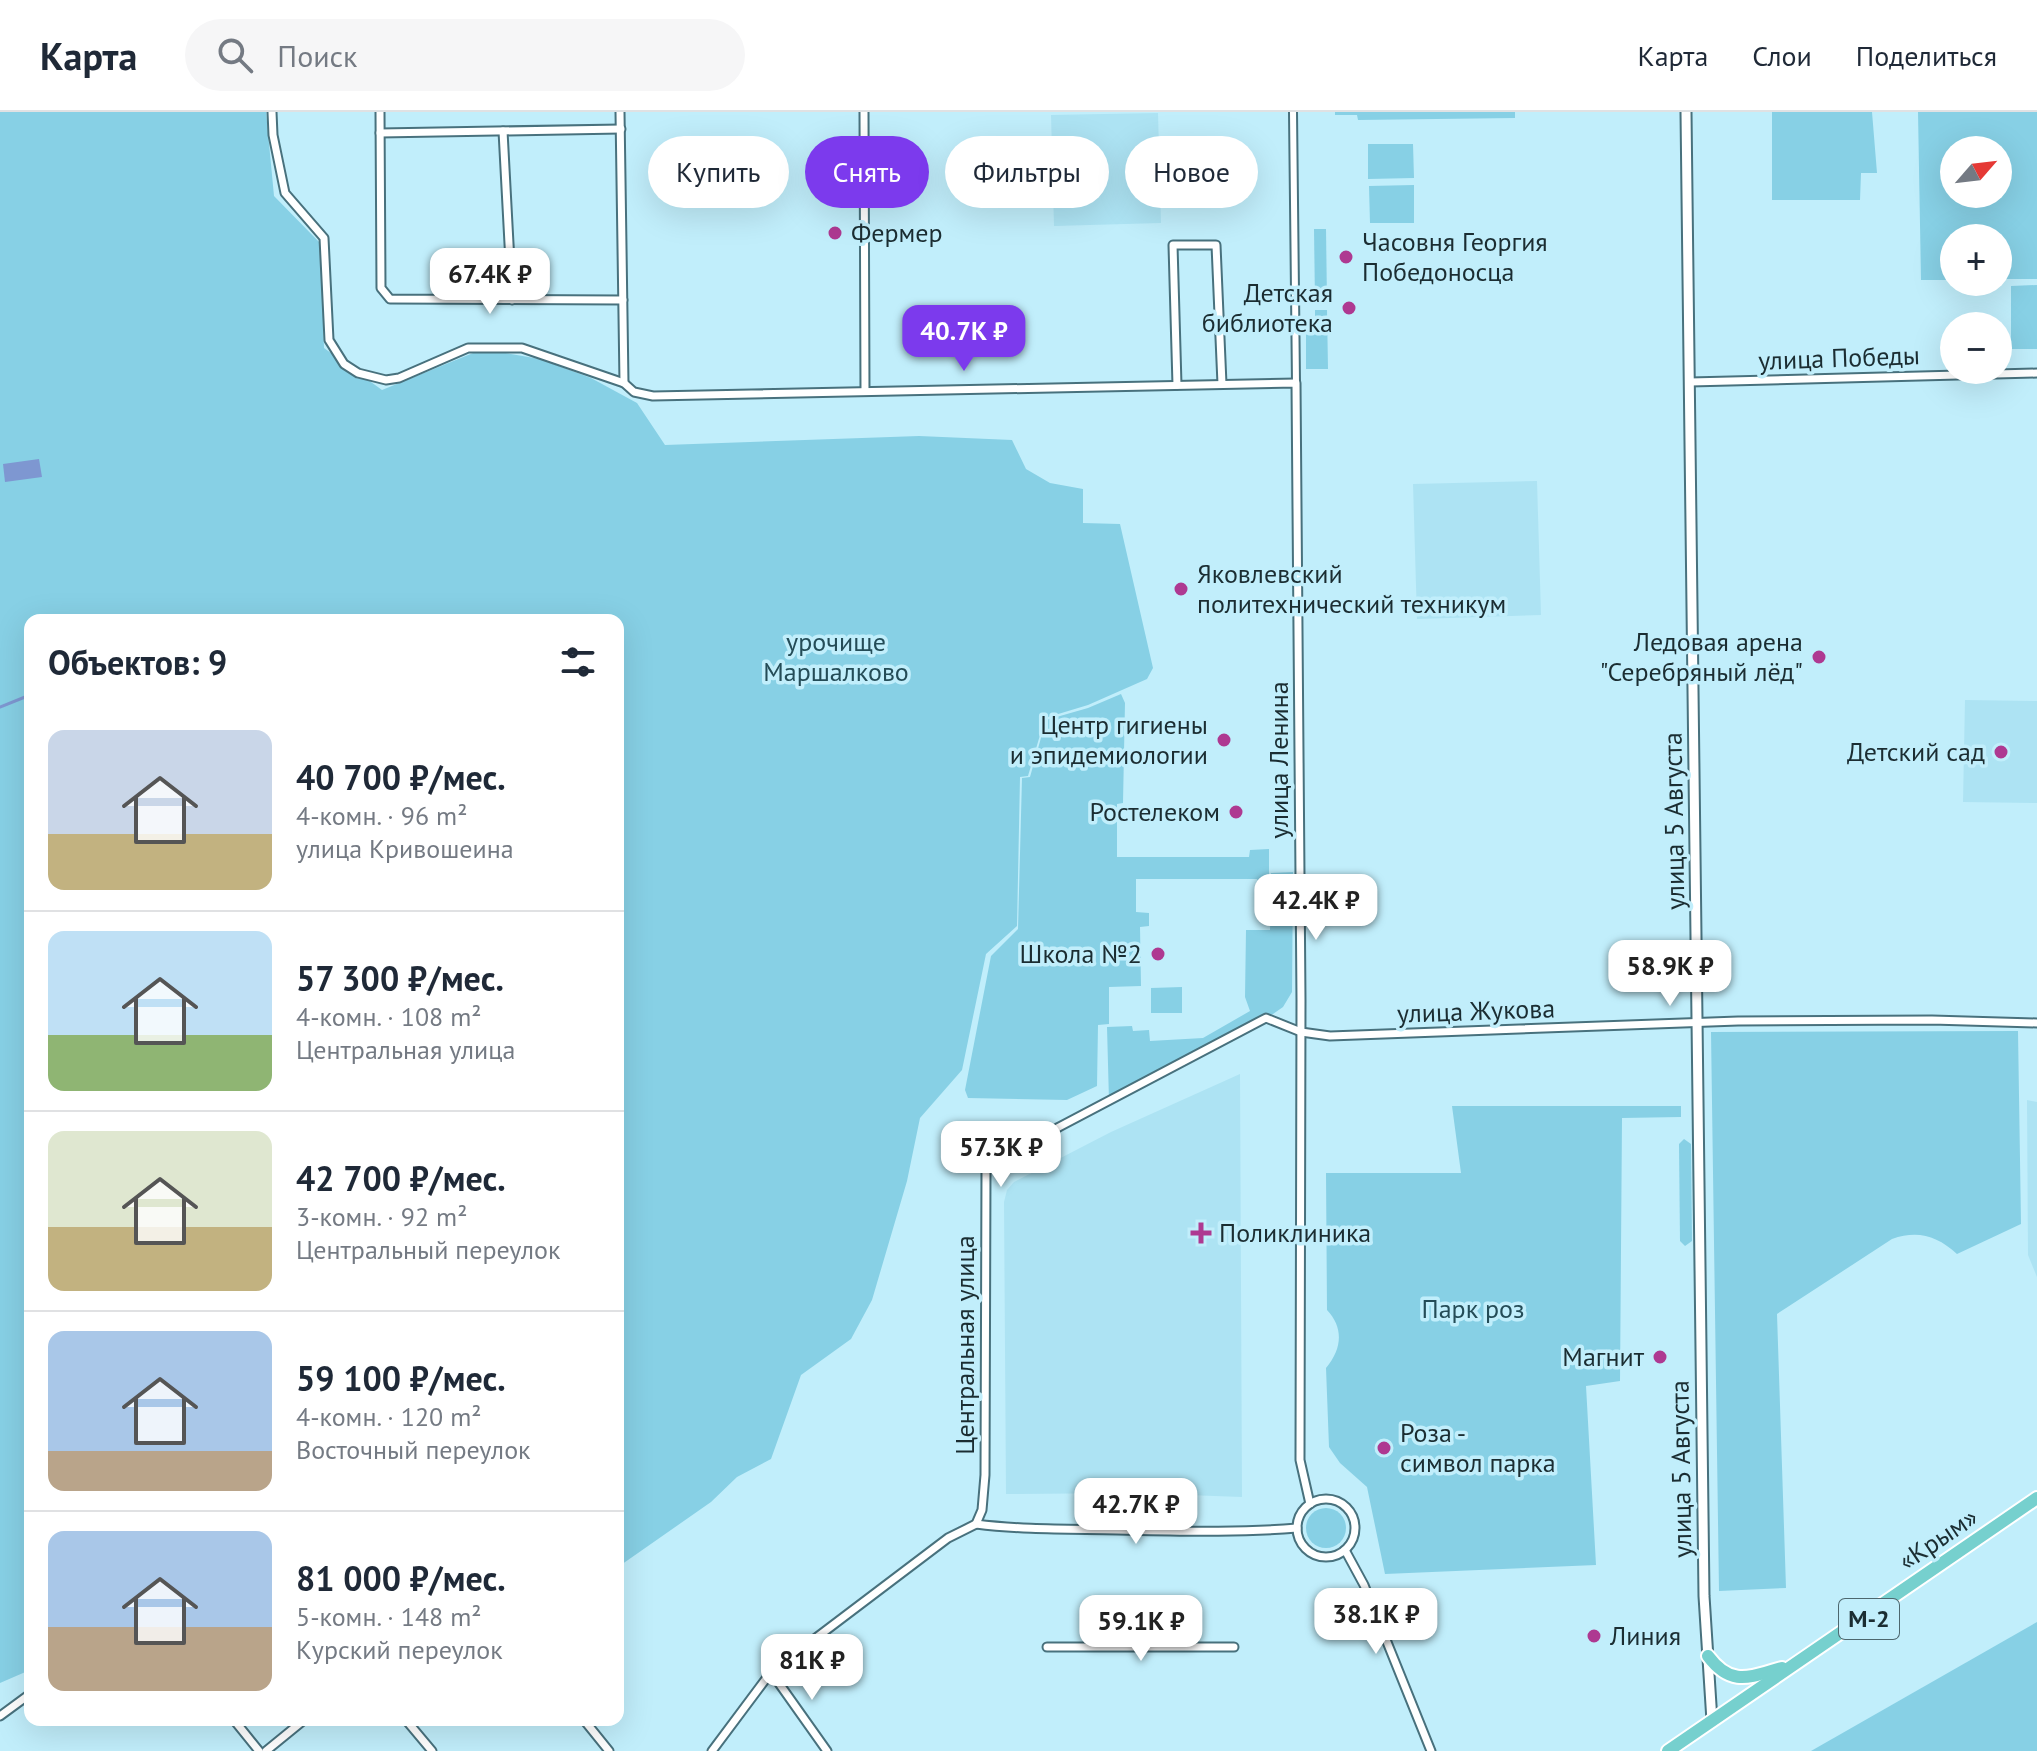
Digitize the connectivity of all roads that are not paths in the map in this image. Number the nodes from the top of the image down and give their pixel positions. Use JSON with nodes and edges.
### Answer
{"nodes":[{"id":1,"x":272,"y":112,"type":"edge"},
{"id":2,"x":380,"y":112,"type":"edge"},
{"id":3,"x":620,"y":112,"type":"edge"},
{"id":4,"x":864,"y":112,"type":"edge"},
{"id":5,"x":1293,"y":112,"type":"edge"},
{"id":6,"x":1686,"y":112,"type":"edge"},
{"id":7,"x":621,"y":129,"type":"junction"},
{"id":8,"x":503,"y":131,"type":"junction"},
{"id":9,"x":380,"y":133,"type":"junction"},
{"id":10,"x":512,"y":300,"type":"junction"},
{"id":11,"x":623,"y":300,"type":"junction"},
{"id":12,"x":2037,"y":373,"type":"edge"},
{"id":13,"x":1690,"y":382,"type":"junction"},
{"id":14,"x":624,"y":383,"type":"junction"},
{"id":15,"x":1296,"y":383,"type":"junction"},
{"id":16,"x":1222,"y":384,"type":"junction"},
{"id":17,"x":1177,"y":385,"type":"junction"},
{"id":18,"x":865,"y":391,"type":"junction"},
{"id":19,"x":1699,"y":1023,"type":"junction"},
{"id":20,"x":2037,"y":1023,"type":"edge"},
{"id":21,"x":1301,"y":1032,"type":"junction"},
{"id":22,"x":2037,"y":1501,"type":"edge"},
{"id":23,"x":1310,"y":1504,"type":"junction"},
{"id":24,"x":976,"y":1524,"type":"junction"},
{"id":25,"x":1297,"y":1528,"type":"junction"},
{"id":26,"x":1345,"y":1550,"type":"junction"},
{"id":27,"x":1047,"y":1647,"type":"dead end"},
{"id":28,"x":1234,"y":1647,"type":"dead end"},
{"id":29,"x":1708,"y":1656,"type":"junction"},
{"id":30,"x":1793,"y":1665,"type":"junction"},
{"id":31,"x":771,"y":1672,"type":"junction"},
{"id":32,"x":24,"y":1698,"type":"edge"},
{"id":33,"x":1746,"y":1699,"type":"junction"},
{"id":34,"x":0,"y":1716,"type":"edge"},
{"id":35,"x":1712,"y":1721,"type":"junction"},
{"id":36,"x":239,"y":1726,"type":"edge"},
{"id":37,"x":297,"y":1726,"type":"edge"},
{"id":38,"x":411,"y":1726,"type":"edge"},
{"id":39,"x":589,"y":1726,"type":"edge"},
{"id":40,"x":259,"y":1751,"type":"edge"},
{"id":41,"x":266,"y":1751,"type":"edge"},
{"id":42,"x":432,"y":1751,"type":"edge"},
{"id":43,"x":609,"y":1751,"type":"edge"},
{"id":44,"x":712,"y":1751,"type":"edge"},
{"id":45,"x":827,"y":1751,"type":"edge"},
{"id":46,"x":1431,"y":1751,"type":"edge"},
{"id":47,"x":1668,"y":1751,"type":"edge"}],
"edges":[{"from":1,"to":14,"type":"street"},
{"from":2,"to":9,"type":"street"},
{"from":3,"to":7,"type":"street"},
{"from":4,"to":18,"type":"street"},
{"from":5,"to":15,"type":"street","name":"улица Ленина"},
{"from":6,"to":13,"type":"street","name":"улица 5 Августа"},
{"from":7,"to":8,"type":"street"},
{"from":7,"to":11,"type":"street"},
{"from":8,"to":9,"type":"street"},
{"from":8,"to":10,"type":"street"},
{"from":9,"to":10,"type":"street"},
{"from":10,"to":11,"type":"street"},
{"from":11,"to":14,"type":"street"},
{"from":12,"to":13,"type":"street","name":"улица Победы"},
{"from":13,"to":19,"type":"street","name":"улица 5 Августа"},
{"from":14,"to":18,"type":"street"},
{"from":15,"to":16,"type":"street"},
{"from":15,"to":21,"type":"street","name":"улица Ленина"},
{"from":16,"to":17,"type":"street"},
{"from":16,"to":17,"type":"street"},
{"from":17,"to":18,"type":"street"},
{"from":19,"to":20,"type":"street","name":"улица Жукова"},
{"from":19,"to":21,"type":"street","name":"улица Жукова"},
{"from":19,"to":29,"type":"street","name":"улица 5 Августа"},
{"from":21,"to":23,"type":"street","name":"улица Ленина"},
{"from":21,"to":24,"type":"street","name":"Центральная улица"},
{"from":22,"to":30,"type":"highway","name":"«Крым»","number":"М-2"},
{"from":22,"to":33,"type":"highway","name":"«Крым»","number":"М-2"},
{"from":23,"to":25,"type":"street"},
{"from":23,"to":26,"type":"street"},
{"from":24,"to":25,"type":"street"},
{"from":24,"to":31,"type":"street"},
{"from":25,"to":26,"type":"street"},
{"from":26,"to":46,"type":"street"},
{"from":27,"to":28,"type":"street"},
{"from":29,"to":30,"type":"highway"},
{"from":29,"to":35,"type":"street","name":"улица 5 Августа"},
{"from":30,"to":33,"type":"highway","name":"«Крым»","number":"М-2"},
{"from":31,"to":44,"type":"street"},
{"from":31,"to":45,"type":"street"},
{"from":32,"to":34,"type":"street"},
{"from":33,"to":35,"type":"highway","name":"«Крым»","number":"М-2"},
{"from":35,"to":47,"type":"highway","number":"М-2"},
{"from":36,"to":40,"type":"street"},
{"from":37,"to":41,"type":"street"},
{"from":38,"to":42,"type":"street"},
{"from":39,"to":43,"type":"street"}]}
